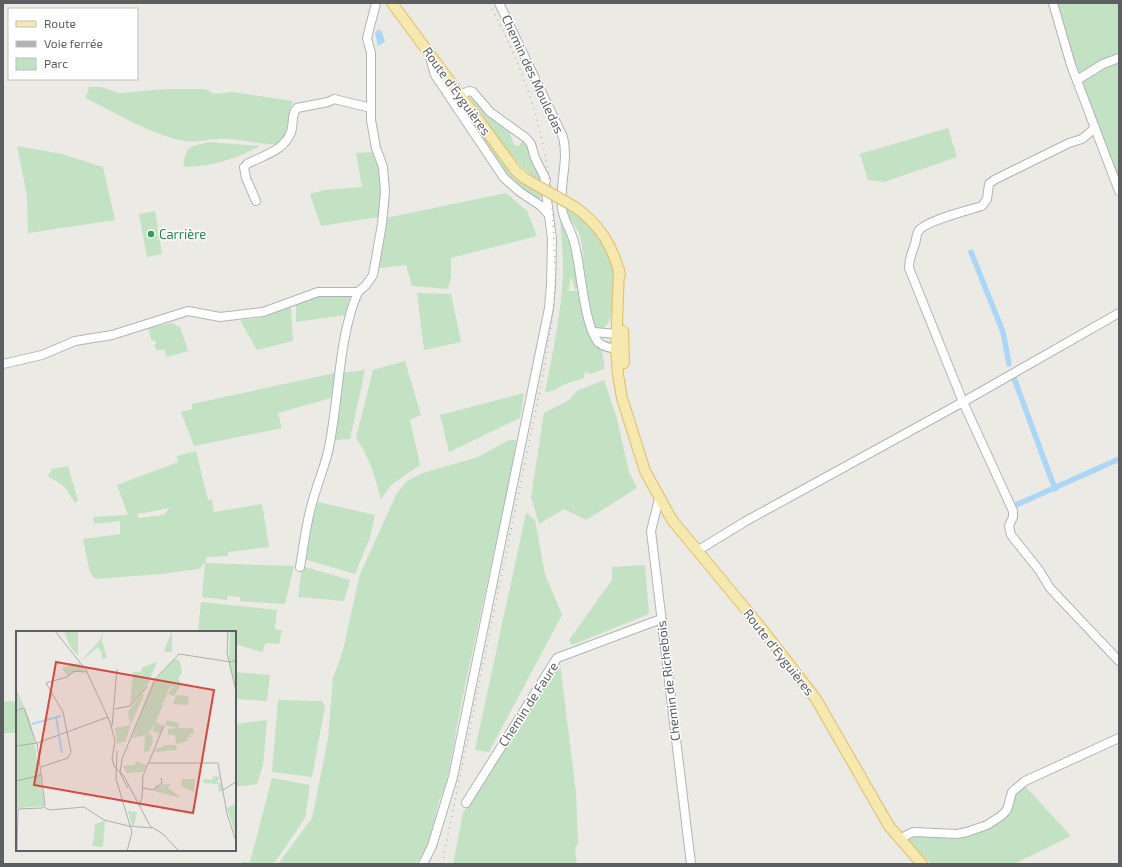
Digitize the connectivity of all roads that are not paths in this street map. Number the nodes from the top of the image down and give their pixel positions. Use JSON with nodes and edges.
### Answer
{"nodes":[{"id":1,"x":376,"y":3,"type":"edge"},
{"id":2,"x":392,"y":3,"type":"edge"},
{"id":3,"x":499,"y":3,"type":"edge"},
{"id":4,"x":1053,"y":3,"type":"edge"},
{"id":5,"x":429,"y":52,"type":"junction"},
{"id":6,"x":1119,"y":58,"type":"edge"},
{"id":7,"x":1076,"y":80,"type":"junction"},
{"id":8,"x":460,"y":95,"type":"junction"},
{"id":9,"x":371,"y":108,"type":"junction"},
{"id":10,"x":1095,"y":128,"type":"junction"},
{"id":11,"x":1119,"y":191,"type":"edge"},
{"id":12,"x":256,"y":201,"type":"dead end"},
{"id":13,"x":550,"y":216,"type":"junction"},
{"id":14,"x":358,"y":292,"type":"junction"},
{"id":15,"x":1119,"y":313,"type":"edge"},
{"id":16,"x":594,"y":332,"type":"junction"},
{"id":17,"x":618,"y":339,"type":"junction"},
{"id":18,"x":3,"y":364,"type":"edge"},
{"id":19,"x":963,"y":402,"type":"junction"},
{"id":20,"x":634,"y":442,"type":"junction"},
{"id":21,"x":659,"y":500,"type":"junction"},
{"id":22,"x":697,"y":551,"type":"junction"},
{"id":23,"x":300,"y":567,"type":"dead end"},
{"id":24,"x":661,"y":618,"type":"junction"},
{"id":25,"x":1119,"y":661,"type":"edge"},
{"id":26,"x":1119,"y":738,"type":"edge"},
{"id":27,"x":466,"y":804,"type":"dead end"},
{"id":28,"x":899,"y":839,"type":"junction"},
{"id":29,"x":423,"y":864,"type":"edge"},
{"id":30,"x":691,"y":864,"type":"edge"},
{"id":31,"x":922,"y":864,"type":"edge"}],
"edges":[{"from":1,"to":9,"type":"street"},
{"from":2,"to":5,"type":"main road","name":"Route d'Eyguières"},
{"from":3,"to":16,"type":"street","name":"Chemin des Mouledas"},
{"from":4,"to":7,"type":"street"},
{"from":5,"to":8,"type":"main road","name":"Route d'Eyguières"},
{"from":5,"to":13,"type":"street"},
{"from":6,"to":7,"type":"street"},
{"from":7,"to":10,"type":"street"},
{"from":8,"to":13,"type":"street"},
{"from":8,"to":17,"type":"main road","name":"Route d'Eyguières","bridge":true},
{"from":9,"to":12,"type":"street"},
{"from":9,"to":14,"type":"street"},
{"from":10,"to":11,"type":"street"},
{"from":10,"to":19,"type":"street"},
{"from":13,"to":29,"type":"street"},
{"from":14,"to":18,"type":"street"},
{"from":14,"to":23,"type":"street"},
{"from":15,"to":19,"type":"street"},
{"from":16,"to":17,"type":"street"},
{"from":16,"to":17,"type":"street","name":"Chemin des Mouledas"},
{"from":17,"to":20,"type":"main road","name":"Route d'Eyguières"},
{"from":17,"to":20,"type":"main road","name":"Route d'Eyguières"},
{"from":19,"to":22,"type":"street"},
{"from":19,"to":25,"type":"street"},
{"from":20,"to":21,"type":"main road","name":"Route d'Eyguières"},
{"from":21,"to":22,"type":"main road","name":"Route d'Eyguières"},
{"from":21,"to":24,"type":"street","name":"Chemin de Richebois"},
{"from":22,"to":28,"type":"main road","name":"Route d'Eyguières"},
{"from":24,"to":27,"type":"street","name":"Chemin de Faure"},
{"from":24,"to":30,"type":"street","name":"Chemin de Richebois"},
{"from":26,"to":28,"type":"street"},
{"from":28,"to":31,"type":"main road","name":"Route d'Eyguières"}]}
